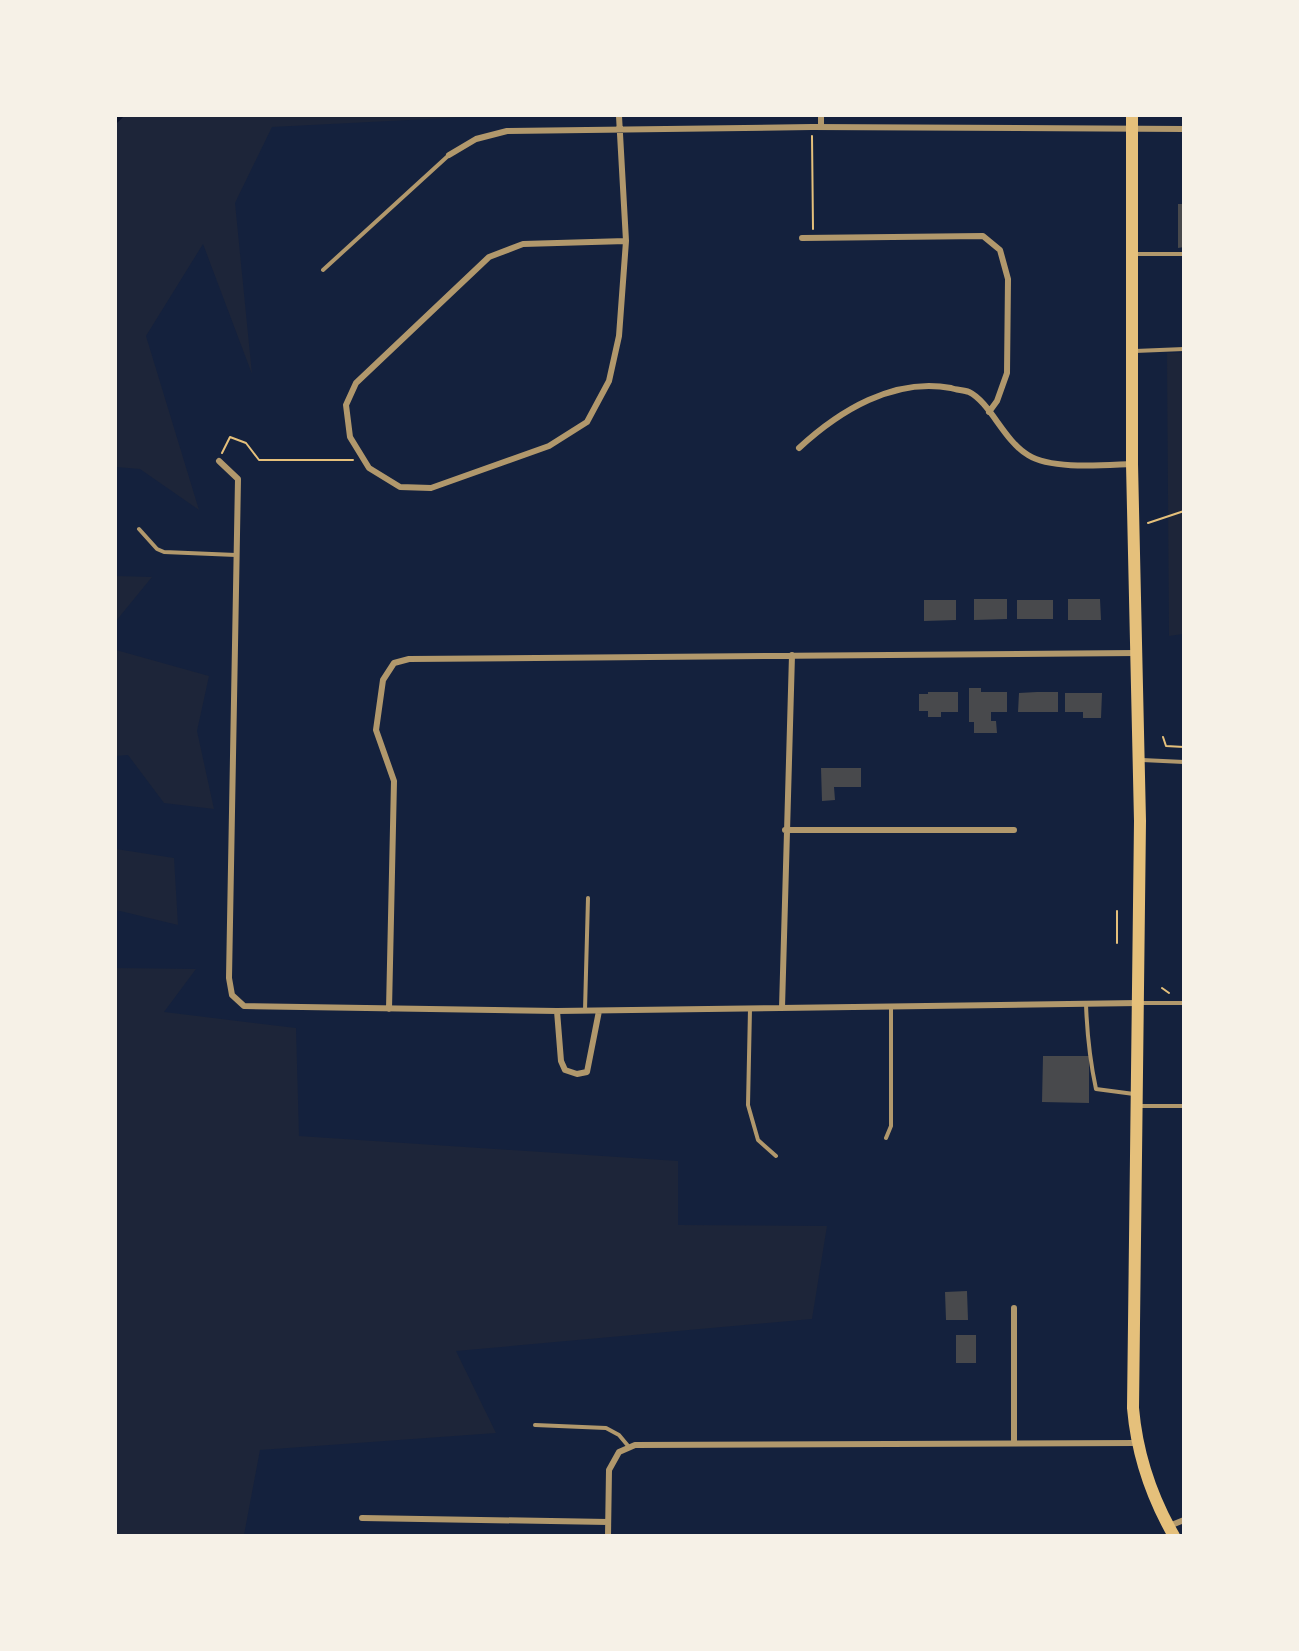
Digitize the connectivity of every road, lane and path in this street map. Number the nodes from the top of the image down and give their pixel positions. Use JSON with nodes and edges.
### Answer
{"nodes":[{"id":1,"x":619,"y":116,"type":"edge"},
{"id":2,"x":821,"y":116,"type":"edge"},
{"id":3,"x":1132,"y":116,"type":"edge"},
{"id":4,"x":812,"y":127,"type":"junction"},
{"id":5,"x":821,"y":127,"type":"junction"},
{"id":6,"x":1184,"y":129,"type":"edge"},
{"id":7,"x":620,"y":130,"type":"junction"},
{"id":8,"x":1131,"y":130,"type":"junction"},
{"id":9,"x":449,"y":155,"type":"joint"},
{"id":10,"x":802,"y":238,"type":"dead end"},
{"id":11,"x":813,"y":238,"type":"junction"},
{"id":12,"x":626,"y":241,"type":"junction"},
{"id":13,"x":1132,"y":254,"type":"junction"},
{"id":14,"x":1184,"y":254,"type":"edge"},
{"id":15,"x":323,"y":270,"type":"dead end"},
{"id":16,"x":1184,"y":349,"type":"edge"},
{"id":17,"x":1132,"y":351,"type":"junction"},
{"id":18,"x":989,"y":412,"type":"junction"},
{"id":19,"x":799,"y":448,"type":"dead end"},
{"id":20,"x":361,"y":456,"type":"junction"},
{"id":21,"x":219,"y":461,"type":"joint"},
{"id":22,"x":1132,"y":464,"type":"junction"},
{"id":23,"x":1184,"y":511,"type":"edge"},
{"id":24,"x":1134,"y":528,"type":"junction"},
{"id":25,"x":139,"y":529,"type":"dead end"},
{"id":26,"x":237,"y":555,"type":"junction"},
{"id":27,"x":1136,"y":653,"type":"junction"},
{"id":28,"x":792,"y":655,"type":"junction"},
{"id":29,"x":1163,"y":737,"type":"dead end"},
{"id":30,"x":1184,"y":747,"type":"edge"},
{"id":31,"x":1139,"y":760,"type":"junction"},
{"id":32,"x":1184,"y":762,"type":"edge"},
{"id":33,"x":785,"y":830,"type":"junction"},
{"id":34,"x":1014,"y":830,"type":"dead end"},
{"id":35,"x":588,"y":898,"type":"dead end"},
{"id":36,"x":1117,"y":911,"type":"dead end"},
{"id":37,"x":1117,"y":943,"type":"dead end"},
{"id":38,"x":1162,"y":988,"type":"dead end"},
{"id":39,"x":1177,"y":993,"type":"dead end"},
{"id":40,"x":1139,"y":1003,"type":"junction"},
{"id":41,"x":1184,"y":1003,"type":"edge"},
{"id":42,"x":1086,"y":1004,"type":"junction"},
{"id":43,"x":891,"y":1006,"type":"junction"},
{"id":44,"x":782,"y":1008,"type":"junction"},
{"id":45,"x":389,"y":1009,"type":"junction"},
{"id":46,"x":750,"y":1009,"type":"junction"},
{"id":47,"x":557,"y":1011,"type":"junction"},
{"id":48,"x":585,"y":1011,"type":"junction"},
{"id":49,"x":599,"y":1011,"type":"junction"},
{"id":50,"x":1137,"y":1100,"type":"junction"},
{"id":51,"x":1184,"y":1106,"type":"edge"},
{"id":52,"x":886,"y":1138,"type":"dead end"},
{"id":53,"x":776,"y":1156,"type":"dead end"},
{"id":54,"x":1014,"y":1308,"type":"dead end"},
{"id":55,"x":535,"y":1425,"type":"dead end"},
{"id":56,"x":1014,"y":1442,"type":"junction"},
{"id":57,"x":1136,"y":1443,"type":"junction"},
{"id":58,"x":630,"y":1448,"type":"junction"},
{"id":59,"x":362,"y":1518,"type":"dead end"},
{"id":60,"x":1184,"y":1520,"type":"edge"},
{"id":61,"x":608,"y":1522,"type":"junction"},
{"id":62,"x":1171,"y":1531,"type":"edge"},
{"id":63,"x":608,"y":1536,"type":"edge"}],
"edges":[{"from":1,"to":7,"type":"street"},
{"from":2,"to":5,"type":"street"},
{"from":3,"to":8,"type":"main road"},
{"from":4,"to":5,"type":"street"},
{"from":4,"to":7,"type":"street"},
{"from":4,"to":11,"type":"path"},
{"from":5,"to":8,"type":"street"},
{"from":6,"to":8,"type":"street"},
{"from":7,"to":9,"type":"street"},
{"from":7,"to":12,"type":"street"},
{"from":8,"to":13,"type":"main road"},
{"from":9,"to":15,"type":"lane"},
{"from":10,"to":11,"type":"street"},
{"from":11,"to":18,"type":"street"},
{"from":12,"to":20,"type":"street"},
{"from":12,"to":20,"type":"street"},
{"from":13,"to":14,"type":"lane"},
{"from":13,"to":17,"type":"main road"},
{"from":16,"to":17,"type":"lane"},
{"from":17,"to":22,"type":"main road"},
{"from":18,"to":19,"type":"street"},
{"from":18,"to":22,"type":"street"},
{"from":20,"to":21,"type":"path"},
{"from":21,"to":26,"type":"street"},
{"from":22,"to":24,"type":"main road"},
{"from":23,"to":24,"type":"path"},
{"from":24,"to":27,"type":"main road"},
{"from":25,"to":26,"type":"lane"},
{"from":26,"to":45,"type":"street"},
{"from":27,"to":28,"type":"street"},
{"from":27,"to":31,"type":"main road"},
{"from":28,"to":33,"type":"street"},
{"from":28,"to":45,"type":"street"},
{"from":29,"to":30,"type":"path"},
{"from":31,"to":32,"type":"lane"},
{"from":31,"to":40,"type":"main road"},
{"from":33,"to":34,"type":"street"},
{"from":33,"to":44,"type":"street"},
{"from":35,"to":48,"type":"lane"},
{"from":36,"to":37,"type":"path"},
{"from":38,"to":39,"type":"path"},
{"from":40,"to":41,"type":"lane"},
{"from":40,"to":42,"type":"street"},
{"from":40,"to":50,"type":"main road"},
{"from":42,"to":43,"type":"street"},
{"from":42,"to":50,"type":"lane"},
{"from":43,"to":44,"type":"street"},
{"from":43,"to":52,"type":"lane"},
{"from":44,"to":46,"type":"street"},
{"from":45,"to":47,"type":"street"},
{"from":46,"to":49,"type":"street"},
{"from":46,"to":53,"type":"lane"},
{"from":47,"to":48,"type":"street"},
{"from":47,"to":49,"type":"street"},
{"from":48,"to":49,"type":"street"},
{"from":50,"to":51,"type":"lane"},
{"from":50,"to":57,"type":"main road"},
{"from":54,"to":56,"type":"street"},
{"from":55,"to":58,"type":"lane"},
{"from":56,"to":57,"type":"street"},
{"from":56,"to":58,"type":"street"},
{"from":57,"to":62,"type":"main road"},
{"from":58,"to":61,"type":"street"},
{"from":59,"to":61,"type":"street"},
{"from":60,"to":62,"type":"street"},
{"from":61,"to":63,"type":"street"}]}
